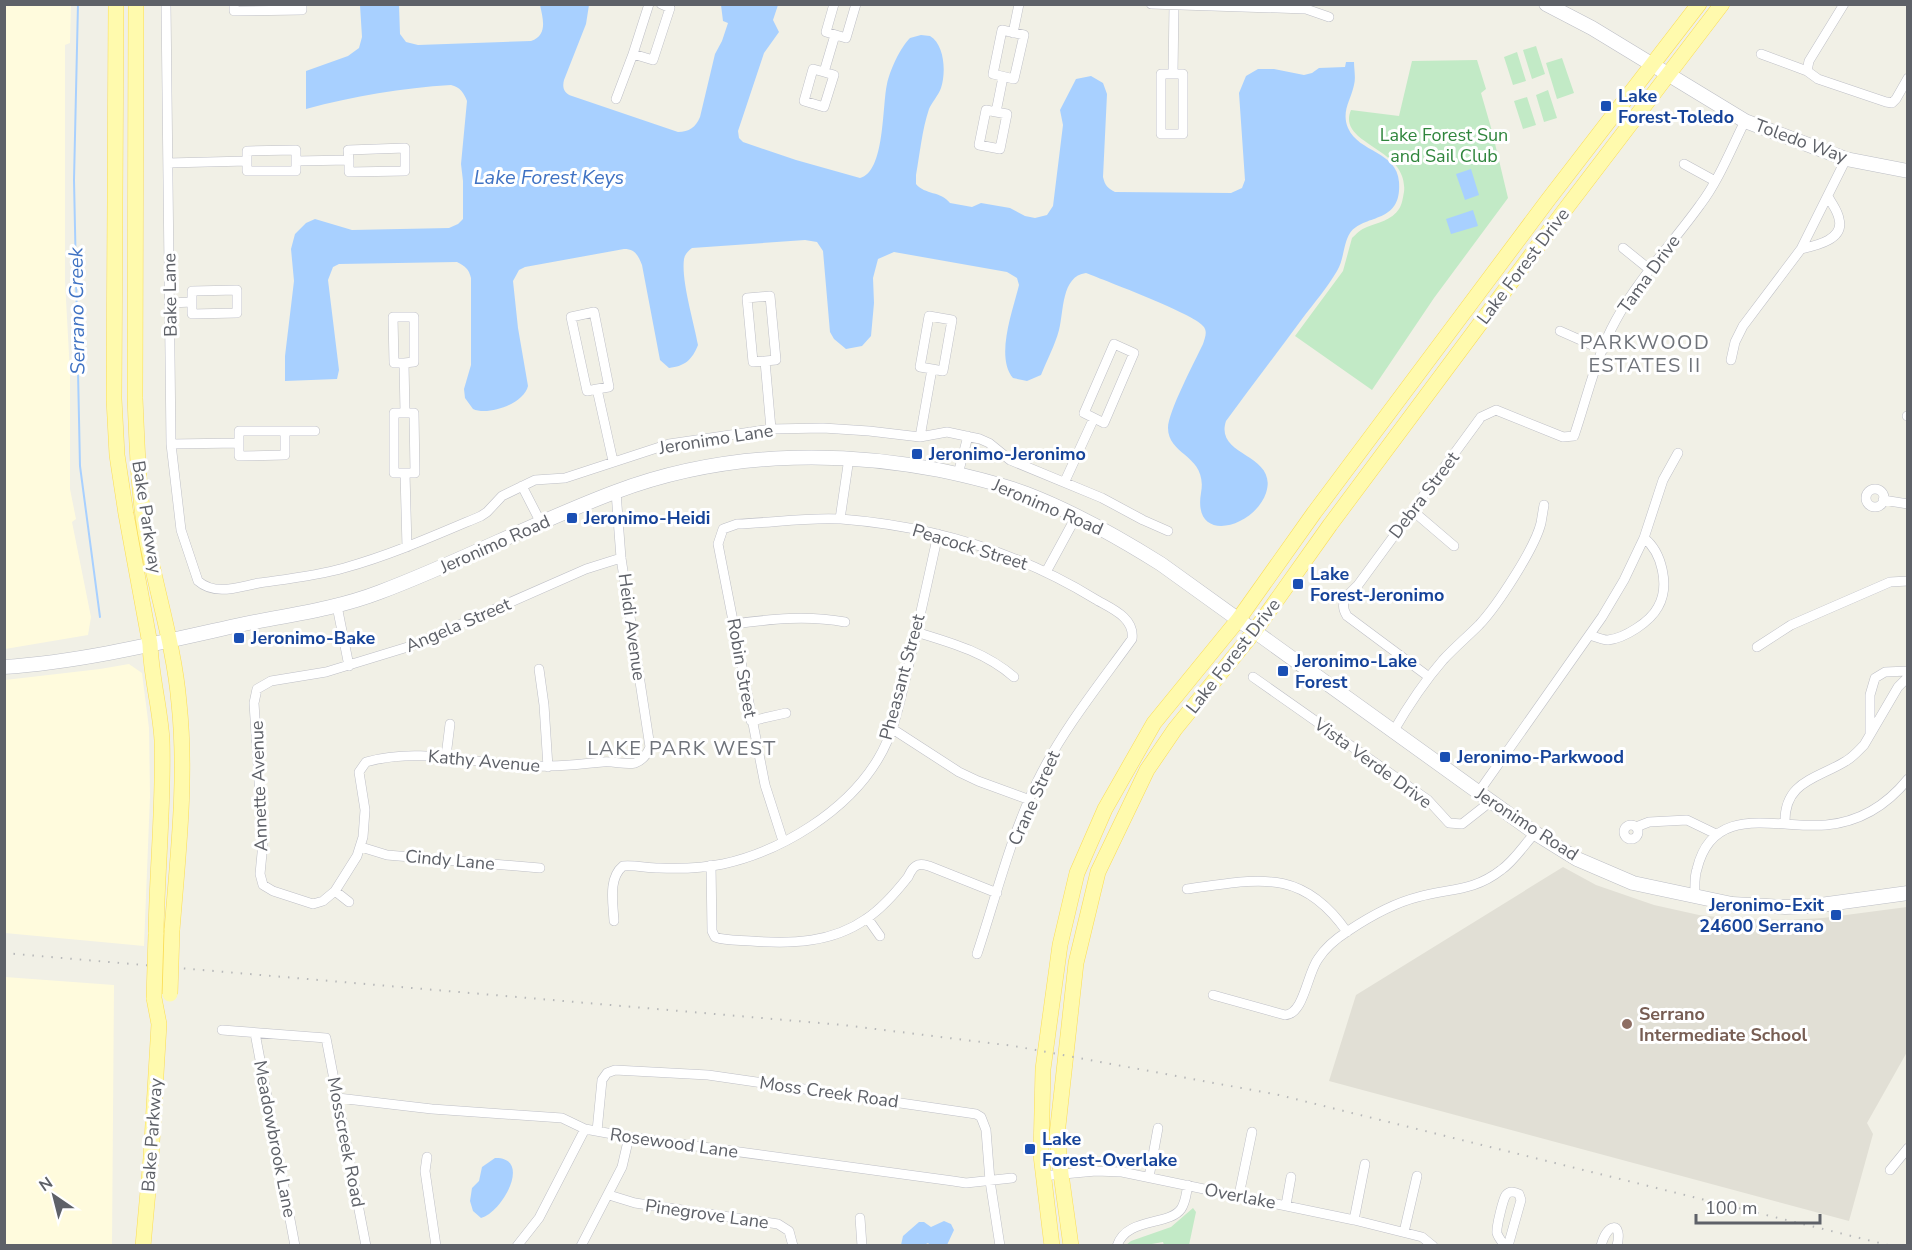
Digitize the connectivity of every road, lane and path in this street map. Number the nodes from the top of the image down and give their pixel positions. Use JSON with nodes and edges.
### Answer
{"nodes":[{"id":1,"x":116,"y":4,"type":"edge"},
{"id":2,"x":136,"y":4,"type":"edge"},
{"id":3,"x":166,"y":4,"type":"edge"},
{"id":4,"x":234,"y":4,"type":"edge"},
{"id":5,"x":302,"y":4,"type":"edge"},
{"id":6,"x":649,"y":4,"type":"edge"},
{"id":7,"x":661,"y":4,"type":"edge"},
{"id":8,"x":834,"y":4,"type":"edge"},
{"id":9,"x":856,"y":4,"type":"edge"},
{"id":10,"x":1019,"y":4,"type":"edge"},
{"id":11,"x":1152,"y":4,"type":"edge"},
{"id":12,"x":1174,"y":4,"type":"edge"},
{"id":13,"x":1546,"y":4,"type":"edge"},
{"id":14,"x":1699,"y":4,"type":"edge"},
{"id":15,"x":1722,"y":4,"type":"edge"},
{"id":16,"x":1844,"y":4,"type":"edge"},
{"id":17,"x":1329,"y":17,"type":"dead end"},
{"id":18,"x":1013,"y":33,"type":"junction"},
{"id":19,"x":836,"y":35,"type":"junction"},
{"id":20,"x":633,"y":54,"type":"junction"},
{"id":21,"x":1761,"y":54,"type":"dead end"},
{"id":22,"x":1652,"y":64,"type":"junction"},
{"id":23,"x":1807,"y":71,"type":"junction"},
{"id":24,"x":824,"y":72,"type":"dead end"},
{"id":25,"x":1173,"y":74,"type":"junction"},
{"id":26,"x":1670,"y":74,"type":"junction"},
{"id":27,"x":1004,"y":77,"type":"junction"},
{"id":28,"x":1906,"y":82,"type":"edge"},
{"id":29,"x":616,"y":99,"type":"dead end"},
{"id":30,"x":996,"y":112,"type":"junction"},
{"id":31,"x":1745,"y":121,"type":"junction"},
{"id":32,"x":1846,"y":159,"type":"junction"},
{"id":33,"x":348,"y":160,"type":"junction"},
{"id":34,"x":247,"y":161,"type":"junction"},
{"id":35,"x":296,"y":161,"type":"junction"},
{"id":36,"x":168,"y":163,"type":"junction"},
{"id":37,"x":1684,"y":164,"type":"dead end"},
{"id":38,"x":1908,"y":171,"type":"edge"},
{"id":39,"x":1715,"y":181,"type":"junction"},
{"id":40,"x":1828,"y":196,"type":"junction"},
{"id":41,"x":1623,"y":248,"type":"dead end"},
{"id":42,"x":1801,"y":249,"type":"junction"},
{"id":43,"x":1649,"y":269,"type":"junction"},
{"id":44,"x":192,"y":302,"type":"junction"},
{"id":45,"x":170,"y":303,"type":"junction"},
{"id":46,"x":1560,"y":331,"type":"dead end"},
{"id":47,"x":1603,"y":350,"type":"junction"},
{"id":48,"x":1731,"y":360,"type":"dead end"},
{"id":49,"x":765,"y":361,"type":"junction"},
{"id":50,"x":404,"y":363,"type":"junction"},
{"id":51,"x":932,"y":369,"type":"junction"},
{"id":52,"x":597,"y":389,"type":"junction"},
{"id":53,"x":1488,"y":412,"type":"joint"},
{"id":54,"x":405,"y":413,"type":"junction"},
{"id":55,"x":1094,"y":418,"type":"junction"},
{"id":56,"x":771,"y":429,"type":"junction"},
{"id":57,"x":285,"y":431,"type":"junction"},
{"id":58,"x":315,"y":431,"type":"dead end"},
{"id":59,"x":968,"y":436,"type":"junction"},
{"id":60,"x":920,"y":437,"type":"junction"},
{"id":61,"x":239,"y":443,"type":"junction"},
{"id":62,"x":171,"y":444,"type":"junction"},
{"id":63,"x":1678,"y":453,"type":"dead end"},
{"id":64,"x":849,"y":458,"type":"junction"},
{"id":65,"x":613,"y":461,"type":"junction"},
{"id":66,"x":405,"y":473,"type":"junction"},
{"id":67,"x":958,"y":474,"type":"junction"},
{"id":68,"x":1065,"y":481,"type":"junction"},
{"id":69,"x":522,"y":486,"type":"junction"},
{"id":70,"x":616,"y":492,"type":"junction"},
{"id":71,"x":1883,"y":500,"type":"dead end"},
{"id":72,"x":1908,"y":504,"type":"edge"},
{"id":73,"x":1544,"y":505,"type":"dead end"},
{"id":74,"x":1413,"y":511,"type":"junction"},
{"id":75,"x":1077,"y":515,"type":"junction"},
{"id":76,"x":840,"y":519,"type":"junction"},
{"id":77,"x":541,"y":523,"type":"junction"},
{"id":78,"x":723,"y":529,"type":"joint"},
{"id":79,"x":1168,"y":531,"type":"dead end"},
{"id":80,"x":938,"y":534,"type":"junction"},
{"id":81,"x":1644,"y":538,"type":"junction"},
{"id":82,"x":1454,"y":546,"type":"dead end"},
{"id":83,"x":407,"y":547,"type":"junction"},
{"id":84,"x":621,"y":558,"type":"junction"},
{"id":85,"x":1046,"y":572,"type":"junction"},
{"id":86,"x":198,"y":581,"type":"joint"},
{"id":87,"x":1908,"y":581,"type":"edge"},
{"id":88,"x":338,"y":606,"type":"junction"},
{"id":89,"x":1238,"y":620,"type":"junction"},
{"id":90,"x":845,"y":622,"type":"dead end"},
{"id":91,"x":734,"y":624,"type":"junction"},
{"id":92,"x":1131,"y":625,"type":"joint"},
{"id":93,"x":916,"y":632,"type":"junction"},
{"id":94,"x":1254,"y":632,"type":"junction"},
{"id":95,"x":1590,"y":635,"type":"junction"},
{"id":96,"x":170,"y":640,"type":"junction"},
{"id":97,"x":150,"y":644,"type":"junction"},
{"id":98,"x":1757,"y":647,"type":"dead end"},
{"id":99,"x":349,"y":666,"type":"junction"},
{"id":100,"x":4,"y":667,"type":"edge"},
{"id":101,"x":539,"y":669,"type":"dead end"},
{"id":102,"x":1908,"y":670,"type":"edge"},
{"id":103,"x":1014,"y":677,"type":"dead end"},
{"id":104,"x":1253,"y":677,"type":"dead end"},
{"id":105,"x":1429,"y":677,"type":"junction"},
{"id":106,"x":1908,"y":677,"type":"edge"},
{"id":107,"x":257,"y":688,"type":"joint"},
{"id":108,"x":786,"y":713,"type":"dead end"},
{"id":109,"x":751,"y":721,"type":"junction"},
{"id":110,"x":450,"y":724,"type":"dead end"},
{"id":111,"x":891,"y":728,"type":"junction"},
{"id":112,"x":1393,"y":732,"type":"junction"},
{"id":113,"x":1870,"y":734,"type":"junction"},
{"id":114,"x":446,"y":756,"type":"junction"},
{"id":115,"x":643,"y":760,"type":"joint"},
{"id":116,"x":548,"y":767,"type":"junction"},
{"id":117,"x":1908,"y":778,"type":"edge"},
{"id":118,"x":1478,"y":793,"type":"junction"},
{"id":119,"x":1030,"y":800,"type":"junction"},
{"id":120,"x":1490,"y":802,"type":"junction"},
{"id":121,"x":1785,"y":823,"type":"junction"},
{"id":122,"x":1636,"y":827,"type":"dead end"},
{"id":123,"x":1535,"y":833,"type":"junction"},
{"id":124,"x":1716,"y":834,"type":"junction"},
{"id":125,"x":783,"y":841,"type":"junction"},
{"id":126,"x":361,"y":847,"type":"junction"},
{"id":127,"x":711,"y":865,"type":"junction"},
{"id":128,"x":540,"y":868,"type":"dead end"},
{"id":129,"x":1187,"y":889,"type":"dead end"},
{"id":130,"x":335,"y":891,"type":"junction"},
{"id":131,"x":997,"y":893,"type":"junction"},
{"id":132,"x":1908,"y":893,"type":"edge"},
{"id":133,"x":1695,"y":896,"type":"junction"},
{"id":134,"x":349,"y":902,"type":"dead end"},
{"id":135,"x":868,"y":919,"type":"junction"},
{"id":136,"x":614,"y":921,"type":"dead end"},
{"id":137,"x":1347,"y":932,"type":"junction"},
{"id":138,"x":880,"y":936,"type":"dead end"},
{"id":139,"x":977,"y":954,"type":"dead end"},
{"id":140,"x":1213,"y":995,"type":"dead end"},
{"id":141,"x":159,"y":1024,"type":"junction"},
{"id":142,"x":222,"y":1030,"type":"dead end"},
{"id":143,"x":255,"y":1033,"type":"junction"},
{"id":144,"x":338,"y":1098,"type":"junction"},
{"id":145,"x":1158,"y":1128,"type":"dead end"},
{"id":146,"x":585,"y":1129,"type":"junction"},
{"id":147,"x":597,"y":1131,"type":"junction"},
{"id":148,"x":1252,"y":1132,"type":"dead end"},
{"id":149,"x":628,"y":1137,"type":"junction"},
{"id":150,"x":1908,"y":1148,"type":"edge"},
{"id":151,"x":427,"y":1157,"type":"dead end"},
{"id":152,"x":1365,"y":1164,"type":"dead end"},
{"id":153,"x":1890,"y":1170,"type":"dead end"},
{"id":154,"x":1060,"y":1174,"type":"junction"},
{"id":155,"x":1042,"y":1176,"type":"junction"},
{"id":156,"x":1417,"y":1176,"type":"dead end"},
{"id":157,"x":1291,"y":1177,"type":"dead end"},
{"id":158,"x":1012,"y":1178,"type":"dead end"},
{"id":159,"x":1149,"y":1178,"type":"junction"},
{"id":160,"x":990,"y":1180,"type":"junction"},
{"id":161,"x":1188,"y":1185,"type":"junction"},
{"id":162,"x":609,"y":1195,"type":"junction"},
{"id":163,"x":1239,"y":1195,"type":"junction"},
{"id":164,"x":1286,"y":1204,"type":"junction"},
{"id":165,"x":861,"y":1218,"type":"dead end"},
{"id":166,"x":1354,"y":1220,"type":"junction"},
{"id":167,"x":1404,"y":1232,"type":"junction"},
{"id":168,"x":143,"y":1245,"type":"edge"},
{"id":169,"x":295,"y":1245,"type":"edge"},
{"id":170,"x":366,"y":1245,"type":"edge"},
{"id":171,"x":436,"y":1245,"type":"edge"},
{"id":172,"x":517,"y":1245,"type":"edge"},
{"id":173,"x":581,"y":1245,"type":"edge"},
{"id":174,"x":793,"y":1245,"type":"edge"},
{"id":175,"x":862,"y":1245,"type":"edge"},
{"id":176,"x":1000,"y":1245,"type":"edge"},
{"id":177,"x":1052,"y":1245,"type":"edge"},
{"id":178,"x":1071,"y":1245,"type":"edge"},
{"id":179,"x":1117,"y":1245,"type":"edge"},
{"id":180,"x":1433,"y":1245,"type":"edge"},
{"id":181,"x":1506,"y":1245,"type":"edge"},
{"id":182,"x":1600,"y":1245,"type":"edge"},
{"id":183,"x":1617,"y":1245,"type":"edge"}],
"edges":[{"from":1,"to":97,"type":"main road","name":"Bake Parkway"},
{"from":2,"to":96,"type":"main road","name":"Bake Parkway"},
{"from":3,"to":36,"type":"street","name":"Bake Lane"},
{"from":4,"to":5,"type":"street"},
{"from":6,"to":20,"type":"street"},
{"from":7,"to":20,"type":"street"},
{"from":8,"to":19,"type":"street"},
{"from":9,"to":19,"type":"street"},
{"from":10,"to":18,"type":"street"},
{"from":11,"to":12,"type":"street"},
{"from":12,"to":17,"type":"street"},
{"from":12,"to":25,"type":"street"},
{"from":13,"to":22,"type":"main road","name":"Toledo Way"},
{"from":14,"to":22,"type":"main road","name":"Lake Forest Drive"},
{"from":15,"to":26,"type":"main road","name":"Lake Forest Drive"},
{"from":16,"to":23,"type":"street"},
{"from":18,"to":27,"type":"street"},
{"from":18,"to":27,"type":"street"},
{"from":19,"to":24,"type":"street"},
{"from":20,"to":29,"type":"street"},
{"from":21,"to":23,"type":"street"},
{"from":22,"to":26,"type":"main road","name":"Toledo Way"},
{"from":22,"to":89,"type":"main road","name":"Lake Forest Drive"},
{"from":23,"to":28,"type":"street"},
{"from":25,"to":25,"type":"street"},
{"from":26,"to":31,"type":"main road","name":"Toledo Way"},
{"from":26,"to":94,"type":"main road","name":"Lake Forest Drive"},
{"from":27,"to":30,"type":"street"},
{"from":30,"to":30,"type":"street"},
{"from":31,"to":32,"type":"main road","name":"Toledo Way"},
{"from":31,"to":39,"type":"street","name":"Tama Drive"},
{"from":32,"to":38,"type":"main road","name":"Toledo Way"},
{"from":32,"to":40,"type":"street"},
{"from":33,"to":33,"type":"street"},
{"from":33,"to":35,"type":"street"},
{"from":34,"to":35,"type":"street"},
{"from":34,"to":35,"type":"street"},
{"from":34,"to":36,"type":"street"},
{"from":36,"to":45,"type":"street","name":"Bake Lane"},
{"from":37,"to":39,"type":"street"},
{"from":39,"to":43,"type":"street","name":"Tama Drive"},
{"from":40,"to":42,"type":"street"},
{"from":40,"to":42,"type":"street"},
{"from":41,"to":43,"type":"street"},
{"from":42,"to":48,"type":"street"},
{"from":43,"to":47,"type":"street","name":"Tama Drive"},
{"from":44,"to":44,"type":"street"},
{"from":44,"to":45,"type":"street"},
{"from":45,"to":62,"type":"street","name":"Bake Lane"},
{"from":46,"to":47,"type":"street"},
{"from":47,"to":53,"type":"street","name":"Tama Drive"},
{"from":49,"to":49,"type":"street"},
{"from":49,"to":56,"type":"street"},
{"from":50,"to":50,"type":"street"},
{"from":50,"to":54,"type":"street"},
{"from":51,"to":51,"type":"street"},
{"from":51,"to":60,"type":"street"},
{"from":52,"to":52,"type":"street"},
{"from":52,"to":65,"type":"street"},
{"from":53,"to":74,"type":"street","name":"Debra Street"},
{"from":54,"to":66,"type":"street"},
{"from":54,"to":66,"type":"street"},
{"from":55,"to":55,"type":"street"},
{"from":55,"to":68,"type":"street"},
{"from":56,"to":60,"type":"street","name":"Jeronimo Lane"},
{"from":56,"to":65,"type":"street","name":"Jeronimo Lane"},
{"from":57,"to":58,"type":"street"},
{"from":57,"to":61,"type":"street"},
{"from":57,"to":61,"type":"street"},
{"from":59,"to":60,"type":"street","name":"Jeronimo Lane"},
{"from":59,"to":67,"type":"street"},
{"from":59,"to":68,"type":"street","name":"Jeronimo Lane"},
{"from":61,"to":62,"type":"street"},
{"from":62,"to":86,"type":"street","name":"Bake Lane"},
{"from":63,"to":81,"type":"street"},
{"from":64,"to":67,"type":"main road","name":"Jeronimo Road"},
{"from":64,"to":70,"type":"main road","name":"Jeronimo Road"},
{"from":64,"to":76,"type":"street"},
{"from":65,"to":69,"type":"street","name":"Jeronimo Lane"},
{"from":66,"to":83,"type":"street"},
{"from":67,"to":75,"type":"main road","name":"Jeronimo Road"},
{"from":68,"to":79,"type":"street","name":"Jeronimo Lane"},
{"from":69,"to":77,"type":"street"},
{"from":69,"to":83,"type":"street","name":"Jeronimo Lane"},
{"from":70,"to":77,"type":"main road","name":"Jeronimo Road"},
{"from":70,"to":84,"type":"street","name":"Heidi Avenue"},
{"from":71,"to":72,"type":"street"},
{"from":73,"to":105,"type":"street"},
{"from":74,"to":82,"type":"street"},
{"from":74,"to":105,"type":"street","name":"Debra Street"},
{"from":75,"to":85,"type":"street"},
{"from":75,"to":89,"type":"main road","name":"Jeronimo Road"},
{"from":76,"to":78,"type":"street","name":"Peacock Street"},
{"from":76,"to":80,"type":"street","name":"Peacock Street"},
{"from":77,"to":88,"type":"main road","name":"Jeronimo Road"},
{"from":78,"to":91,"type":"street","name":"Robin Street"},
{"from":80,"to":85,"type":"street","name":"Peacock Street"},
{"from":80,"to":93,"type":"street","name":"Pheasant Street"},
{"from":81,"to":95,"type":"street"},
{"from":81,"to":95,"type":"street"},
{"from":83,"to":86,"type":"street","name":"Jeronimo Lane"},
{"from":84,"to":99,"type":"street","name":"Angela Street"},
{"from":84,"to":115,"type":"street","name":"Heidi Avenue"},
{"from":85,"to":92,"type":"street","name":"Peacock Street"},
{"from":87,"to":98,"type":"street"},
{"from":88,"to":96,"type":"main road","name":"Jeronimo Road"},
{"from":88,"to":99,"type":"street"},
{"from":89,"to":94,"type":"main road","name":"Jeronimo Road"},
{"from":89,"to":155,"type":"main road","name":"Lake Forest Drive"},
{"from":90,"to":91,"type":"street"},
{"from":91,"to":109,"type":"street","name":"Robin Street"},
{"from":92,"to":119,"type":"street","name":"Crane Street"},
{"from":93,"to":103,"type":"street"},
{"from":93,"to":111,"type":"street","name":"Pheasant Street"},
{"from":94,"to":112,"type":"main road","name":"Jeronimo Road"},
{"from":94,"to":154,"type":"main road","name":"Lake Forest Drive"},
{"from":95,"to":118,"type":"street"},
{"from":96,"to":97,"type":"main road","name":"Jeronimo Road"},
{"from":96,"to":141,"type":"main road","name":"Bake Parkway","bridge":true},
{"from":97,"to":100,"type":"main road","name":"Jeronimo Road"},
{"from":97,"to":141,"type":"main road","name":"Bake Parkway","bridge":true},
{"from":99,"to":107,"type":"street","name":"Angela Street"},
{"from":101,"to":116,"type":"street"},
{"from":102,"to":113,"type":"street"},
{"from":104,"to":120,"type":"street","name":"Vista Verde Drive"},
{"from":105,"to":112,"type":"street"},
{"from":106,"to":113,"type":"street"},
{"from":107,"to":130,"type":"street","name":"Annette Avenue"},
{"from":108,"to":109,"type":"street"},
{"from":109,"to":125,"type":"street","name":"Robin Street"},
{"from":110,"to":114,"type":"street"},
{"from":111,"to":119,"type":"street"},
{"from":111,"to":125,"type":"street","name":"Pheasant Street"},
{"from":112,"to":118,"type":"main road","name":"Jeronimo Road"},
{"from":113,"to":121,"type":"street"},
{"from":114,"to":116,"type":"street","name":"Kathy Avenue"},
{"from":114,"to":126,"type":"street","name":"Kathy Avenue"},
{"from":115,"to":116,"type":"street","name":"Kathy Avenue"},
{"from":117,"to":121,"type":"street"},
{"from":118,"to":120,"type":"main road","name":"Jeronimo Road"},
{"from":119,"to":131,"type":"street","name":"Crane Street"},
{"from":120,"to":123,"type":"main road","name":"Jeronimo Road"},
{"from":121,"to":124,"type":"street"},
{"from":122,"to":124,"type":"street"},
{"from":123,"to":133,"type":"main road","name":"Jeronimo Road"},
{"from":123,"to":137,"type":"street"},
{"from":124,"to":133,"type":"street"},
{"from":125,"to":127,"type":"street","name":"Pheasant Street"},
{"from":126,"to":128,"type":"street","name":"Cindy Lane"},
{"from":126,"to":130,"type":"street"},
{"from":127,"to":135,"type":"street"},
{"from":127,"to":136,"type":"street","name":"Pheasant Street"},
{"from":129,"to":137,"type":"street"},
{"from":130,"to":134,"type":"street"},
{"from":131,"to":135,"type":"street"},
{"from":131,"to":139,"type":"street","name":"Crane Street"},
{"from":132,"to":133,"type":"main road","name":"Jeronimo Road"},
{"from":135,"to":138,"type":"street"},
{"from":137,"to":140,"type":"street"},
{"from":141,"to":168,"type":"main road","name":"Bake Parkway"},
{"from":142,"to":143,"type":"street"},
{"from":143,"to":144,"type":"street","name":"Mosscreek Road"},
{"from":143,"to":169,"type":"street","name":"Meadowbrook Lane"},
{"from":144,"to":146,"type":"street","name":"Rosewood Lane"},
{"from":144,"to":170,"type":"street","name":"Mosscreek Road"},
{"from":145,"to":159,"type":"street"},
{"from":146,"to":147,"type":"street","name":"Rosewood Lane"},
{"from":146,"to":172,"type":"street"},
{"from":147,"to":149,"type":"street","name":"Rosewood Lane"},
{"from":147,"to":160,"type":"street","name":"Moss Creek Road"},
{"from":148,"to":163,"type":"street"},
{"from":149,"to":160,"type":"street","name":"Rosewood Lane"},
{"from":149,"to":162,"type":"street"},
{"from":150,"to":153,"type":"street"},
{"from":151,"to":171,"type":"street"},
{"from":152,"to":166,"type":"street"},
{"from":154,"to":155,"type":"street","name":"Overlake"},
{"from":154,"to":159,"type":"street","name":"Overlake"},
{"from":154,"to":178,"type":"main road","name":"Lake Forest Drive"},
{"from":155,"to":177,"type":"main road","name":"Lake Forest Drive"},
{"from":156,"to":167,"type":"street"},
{"from":157,"to":164,"type":"street"},
{"from":158,"to":160,"type":"street","name":"Rosewood Lane"},
{"from":159,"to":161,"type":"street","name":"Overlake"},
{"from":160,"to":176,"type":"street","name":"Moss Creek Road"},
{"from":161,"to":163,"type":"street","name":"Overlake"},
{"from":161,"to":179,"type":"street"},
{"from":162,"to":173,"type":"street"},
{"from":162,"to":174,"type":"street","name":"Pinegrove Lane"},
{"from":163,"to":164,"type":"street","name":"Overlake"},
{"from":164,"to":166,"type":"street","name":"Overlake"},
{"from":165,"to":175,"type":"street"},
{"from":166,"to":167,"type":"street","name":"Overlake"},
{"from":167,"to":180,"type":"street","name":"Overlake"},
{"from":181,"to":181,"type":"street"},
{"from":182,"to":183,"type":"street"}]}
